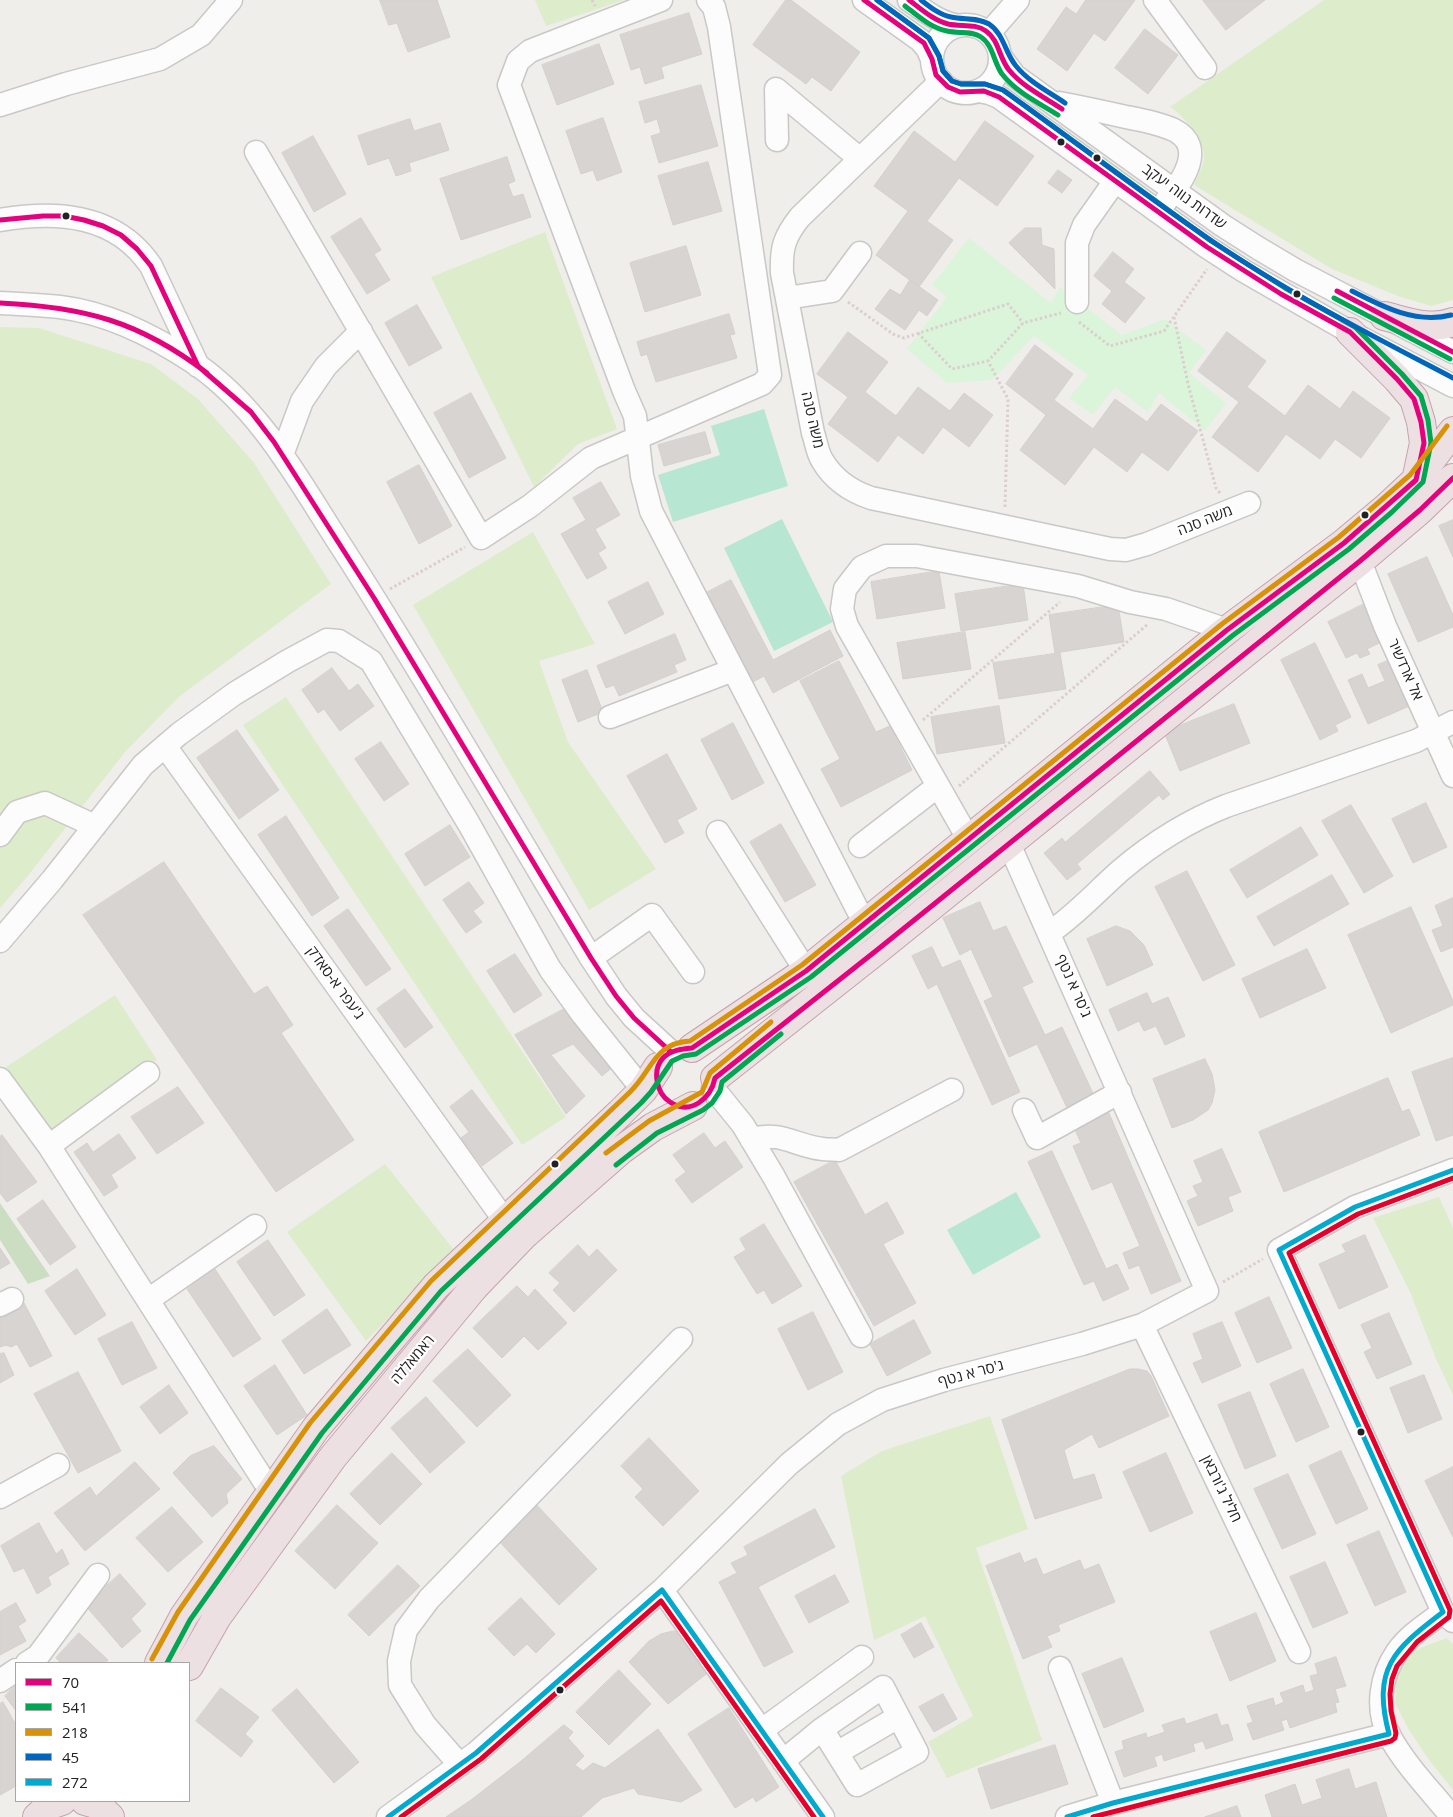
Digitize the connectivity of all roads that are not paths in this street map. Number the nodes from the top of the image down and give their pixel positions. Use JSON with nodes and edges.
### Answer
{"nodes":[{"id":1,"x":231,"y":0,"type":"edge"},
{"id":2,"x":662,"y":0,"type":"edge"},
{"id":3,"x":708,"y":0,"type":"edge"},
{"id":4,"x":864,"y":0,"type":"edge"},
{"id":5,"x":909,"y":0,"type":"edge"},
{"id":6,"x":1018,"y":0,"type":"edge"},
{"id":7,"x":1155,"y":0,"type":"edge"},
{"id":8,"x":959,"y":26,"type":"junction"},
{"id":9,"x":989,"y":33,"type":"junction"},
{"id":10,"x":1000,"y":56,"type":"junction"},
{"id":11,"x":932,"y":59,"type":"junction"},
{"id":12,"x":1206,"y":68,"type":"dead end"},
{"id":13,"x":941,"y":81,"type":"junction"},
{"id":14,"x":978,"y":91,"type":"junction"},
{"id":15,"x":1049,"y":100,"type":"junction"},
{"id":16,"x":0,"y":105,"type":"edge"},
{"id":17,"x":777,"y":140,"type":"dead end"},
{"id":18,"x":256,"y":152,"type":"dead end"},
{"id":19,"x":860,"y":159,"type":"junction"},
{"id":20,"x":1115,"y":181,"type":"junction"},
{"id":21,"x":1175,"y":191,"type":"junction"},
{"id":22,"x":1157,"y":211,"type":"junction"},
{"id":23,"x":0,"y":220,"type":"edge"},
{"id":24,"x":860,"y":253,"type":"dead end"},
{"id":25,"x":787,"y":298,"type":"junction"},
{"id":26,"x":0,"y":303,"type":"edge"},
{"id":27,"x":1072,"y":310,"type":"road end"},
{"id":28,"x":1384,"y":316,"type":"junction"},
{"id":29,"x":1453,"y":322,"type":"edge"},
{"id":30,"x":361,"y":331,"type":"junction"},
{"id":31,"x":1350,"y":332,"type":"junction"},
{"id":32,"x":1453,"y":352,"type":"edge"},
{"id":33,"x":198,"y":366,"type":"junction"},
{"id":34,"x":1453,"y":386,"type":"edge"},
{"id":35,"x":1453,"y":431,"type":"edge"},
{"id":36,"x":637,"y":438,"type":"junction"},
{"id":37,"x":282,"y":455,"type":"junction"},
{"id":38,"x":1453,"y":478,"type":"edge"},
{"id":39,"x":1416,"y":480,"type":"junction"},
{"id":40,"x":1453,"y":493,"type":"edge"},
{"id":41,"x":1240,"y":506,"type":"road end"},
{"id":42,"x":1420,"y":510,"type":"junction"},
{"id":43,"x":1360,"y":561,"type":"junction"},
{"id":44,"x":1227,"y":630,"type":"junction"},
{"id":45,"x":733,"y":670,"type":"junction"},
{"id":46,"x":610,"y":717,"type":"dead end"},
{"id":47,"x":1453,"y":722,"type":"edge"},
{"id":48,"x":1434,"y":733,"type":"junction"},
{"id":49,"x":165,"y":746,"type":"junction"},
{"id":50,"x":1453,"y":776,"type":"edge"},
{"id":51,"x":942,"y":792,"type":"junction"},
{"id":52,"x":95,"y":826,"type":"junction"},
{"id":53,"x":718,"y":832,"type":"dead end"},
{"id":54,"x":0,"y":834,"type":"edge"},
{"id":55,"x":968,"y":840,"type":"junction"},
{"id":56,"x":1009,"y":844,"type":"junction"},
{"id":57,"x":860,"y":846,"type":"dead end"},
{"id":58,"x":865,"y":924,"type":"junction"},
{"id":59,"x":1049,"y":933,"type":"junction"},
{"id":60,"x":0,"y":941,"type":"edge"},
{"id":61,"x":591,"y":958,"type":"junction"},
{"id":62,"x":806,"y":971,"type":"junction"},
{"id":63,"x":694,"y":972,"type":"dead end"},
{"id":64,"x":673,"y":1056,"type":"junction"},
{"id":65,"x":148,"y":1073,"type":"dead end"},
{"id":66,"x":0,"y":1079,"type":"edge"},
{"id":67,"x":714,"y":1083,"type":"junction"},
{"id":68,"x":643,"y":1090,"type":"junction"},
{"id":69,"x":952,"y":1090,"type":"dead end"},
{"id":70,"x":1120,"y":1092,"type":"junction"},
{"id":71,"x":692,"y":1106,"type":"junction"},
{"id":72,"x":1024,"y":1110,"type":"dead end"},
{"id":73,"x":751,"y":1139,"type":"junction"},
{"id":74,"x":49,"y":1146,"type":"junction"},
{"id":75,"x":1453,"y":1170,"type":"edge"},
{"id":76,"x":505,"y":1221,"type":"junction"},
{"id":77,"x":255,"y":1226,"type":"dead end"},
{"id":78,"x":148,"y":1300,"type":"junction"},
{"id":79,"x":1142,"y":1325,"type":"junction"},
{"id":80,"x":861,"y":1336,"type":"dead end"},
{"id":81,"x":681,"y":1339,"type":"dead end"},
{"id":82,"x":58,"y":1465,"type":"dead end"},
{"id":83,"x":271,"y":1492,"type":"junction"},
{"id":84,"x":0,"y":1497,"type":"edge"},
{"id":85,"x":98,"y":1575,"type":"dead end"},
{"id":86,"x":662,"y":1590,"type":"junction"},
{"id":87,"x":1448,"y":1617,"type":"edge"},
{"id":88,"x":1299,"y":1652,"type":"dead end"},
{"id":89,"x":862,"y":1657,"type":"dead end"},
{"id":90,"x":29,"y":1662,"type":"edge"},
{"id":91,"x":160,"y":1662,"type":"edge"},
{"id":92,"x":190,"y":1664,"type":"edge"},
{"id":93,"x":1060,"y":1668,"type":"dead end"},
{"id":94,"x":15,"y":1671,"type":"edge"},
{"id":95,"x":0,"y":1680,"type":"edge"},
{"id":96,"x":898,"y":1717,"type":"junction"},
{"id":97,"x":822,"y":1729,"type":"junction"},
{"id":98,"x":762,"y":1730,"type":"junction"},
{"id":99,"x":1388,"y":1734,"type":"junction"},
{"id":100,"x":837,"y":1752,"type":"junction"},
{"id":101,"x":783,"y":1761,"type":"junction"},
{"id":102,"x":460,"y":1765,"type":"junction"},
{"id":103,"x":59,"y":1802,"type":"edge"},
{"id":104,"x":89,"y":1802,"type":"edge"},
{"id":105,"x":124,"y":1802,"type":"edge"},
{"id":106,"x":1113,"y":1803,"type":"junction"},
{"id":107,"x":36,"y":1817,"type":"edge"},
{"id":108,"x":110,"y":1817,"type":"edge"},
{"id":109,"x":119,"y":1817,"type":"edge"},
{"id":110,"x":388,"y":1817,"type":"edge"},
{"id":111,"x":823,"y":1817,"type":"edge"},
{"id":112,"x":1068,"y":1817,"type":"edge"},
{"id":113,"x":1452,"y":1817,"type":"edge"}],
"edges":[{"from":1,"to":16,"type":"street"},
{"from":2,"to":36,"type":"street"},
{"from":3,"to":36,"type":"street"},
{"from":4,"to":11,"type":"street"},
{"from":5,"to":8,"type":"street"},
{"from":6,"to":9,"type":"street"},
{"from":7,"to":12,"type":"street"},
{"from":8,"to":9,"type":"street"},
{"from":8,"to":11,"type":"street"},
{"from":9,"to":10,"type":"street"},
{"from":10,"to":14,"type":"street"},
{"from":10,"to":15,"type":"street","name":"שדרות נווה יעקב"},
{"from":11,"to":13,"type":"street"},
{"from":13,"to":14,"type":"street"},
{"from":13,"to":19,"type":"street","name":"משה סנה"},
{"from":14,"to":20,"type":"street","name":"שדרות נווה יעקב"},
{"from":15,"to":21,"type":"street","name":"שדרות נווה יעקב"},
{"from":15,"to":21,"type":"street"},
{"from":17,"to":19,"type":"street"},
{"from":18,"to":30,"type":"street"},
{"from":19,"to":25,"type":"street","name":"משה סנה"},
{"from":20,"to":22,"type":"street","name":"שדרות נווה יעקב"},
{"from":20,"to":27,"type":"street"},
{"from":21,"to":22,"type":"street"},
{"from":21,"to":28,"type":"street","name":"שדרות נווה יעקב"},
{"from":22,"to":31,"type":"street","name":"שדרות נווה יעקב"},
{"from":23,"to":33,"type":"street"},
{"from":24,"to":25,"type":"street"},
{"from":25,"to":41,"type":"street","name":"משה סנה"},
{"from":26,"to":33,"type":"street"},
{"from":28,"to":29,"type":"highway"},
{"from":28,"to":32,"type":"street","name":"שדרות נווה יעקב"},
{"from":30,"to":36,"type":"street"},
{"from":30,"to":37,"type":"street"},
{"from":31,"to":34,"type":"street","name":"שדרות נווה יעקב"},
{"from":31,"to":39,"type":"highway"},
{"from":33,"to":37,"type":"street"},
{"from":35,"to":39,"type":"highway","name":"ראמאללה"},
{"from":36,"to":45,"type":"street"},
{"from":37,"to":61,"type":"street"},
{"from":38,"to":42,"type":"highway"},
{"from":39,"to":44,"type":"highway","name":"ראמאללה"},
{"from":40,"to":42,"type":"highway"},
{"from":42,"to":43,"type":"highway"},
{"from":43,"to":48,"type":"street","name":"אל ארדשיר"},
{"from":43,"to":56,"type":"highway"},
{"from":44,"to":51,"type":"street"},
{"from":44,"to":55,"type":"highway","name":"ראמאללה"},
{"from":45,"to":46,"type":"street"},
{"from":45,"to":58,"type":"street"},
{"from":47,"to":48,"type":"street"},
{"from":48,"to":50,"type":"street","name":"אל ארדשיר"},
{"from":48,"to":59,"type":"street"},
{"from":49,"to":52,"type":"street"},
{"from":49,"to":68,"type":"street"},
{"from":49,"to":76,"type":"street","name":"ג'עפר א-סאדק"},
{"from":51,"to":55,"type":"street"},
{"from":51,"to":57,"type":"street"},
{"from":52,"to":54,"type":"street"},
{"from":52,"to":60,"type":"street"},
{"from":53,"to":62,"type":"street"},
{"from":55,"to":58,"type":"highway","name":"ראמאללה"},
{"from":56,"to":59,"type":"street","name":"ג'סר א נטף"},
{"from":56,"to":67,"type":"highway"},
{"from":58,"to":62,"type":"highway","name":"ראמאללה"},
{"from":59,"to":70,"type":"street","name":"ג'סר א נטף"},
{"from":61,"to":63,"type":"street"},
{"from":61,"to":64,"type":"street"},
{"from":62,"to":64,"type":"highway","name":"ראמאללה"},
{"from":64,"to":67,"type":"highway"},
{"from":64,"to":68,"type":"highway","name":"ראמאללה"},
{"from":64,"to":71,"type":"highway"},
{"from":65,"to":74,"type":"street"},
{"from":66,"to":74,"type":"street"},
{"from":67,"to":71,"type":"highway"},
{"from":67,"to":73,"type":"street"},
{"from":68,"to":76,"type":"highway","name":"ראמאללה"},
{"from":69,"to":73,"type":"street"},
{"from":70,"to":72,"type":"street"},
{"from":70,"to":79,"type":"street","name":"ג'סר א נטף"},
{"from":71,"to":92,"type":"highway","name":"ראמאללה"},
{"from":73,"to":80,"type":"street"},
{"from":74,"to":78,"type":"street"},
{"from":75,"to":87,"type":"street"},
{"from":76,"to":83,"type":"highway","name":"ראמאללה"},
{"from":77,"to":78,"type":"street"},
{"from":78,"to":83,"type":"street"},
{"from":79,"to":86,"type":"street","name":"ג'סר א נטף"},
{"from":79,"to":88,"type":"street","name":"חליל ג'ורבאן"},
{"from":81,"to":102,"type":"street"},
{"from":82,"to":84,"type":"street"},
{"from":83,"to":91,"type":"highway","name":"ראמאללה"},
{"from":85,"to":90,"type":"street"},
{"from":86,"to":98,"type":"street"},
{"from":86,"to":102,"type":"street","name":"ג'סר א נטף"},
{"from":87,"to":99,"type":"street"},
{"from":89,"to":98,"type":"street"},
{"from":93,"to":106,"type":"street"},
{"from":94,"to":95,"type":"street"},
{"from":96,"to":97,"type":"street"},
{"from":96,"to":100,"type":"street"},
{"from":96,"to":100,"type":"street"},
{"from":97,"to":100,"type":"street"},
{"from":97,"to":101,"type":"street"},
{"from":98,"to":101,"type":"street"},
{"from":99,"to":106,"type":"street"},
{"from":99,"to":113,"type":"street"},
{"from":101,"to":111,"type":"street"},
{"from":102,"to":110,"type":"street","name":"ג'סר א נטף"},
{"from":103,"to":107,"type":"highway"},
{"from":104,"to":108,"type":"highway"},
{"from":105,"to":109,"type":"highway"},
{"from":106,"to":112,"type":"street"}]}
